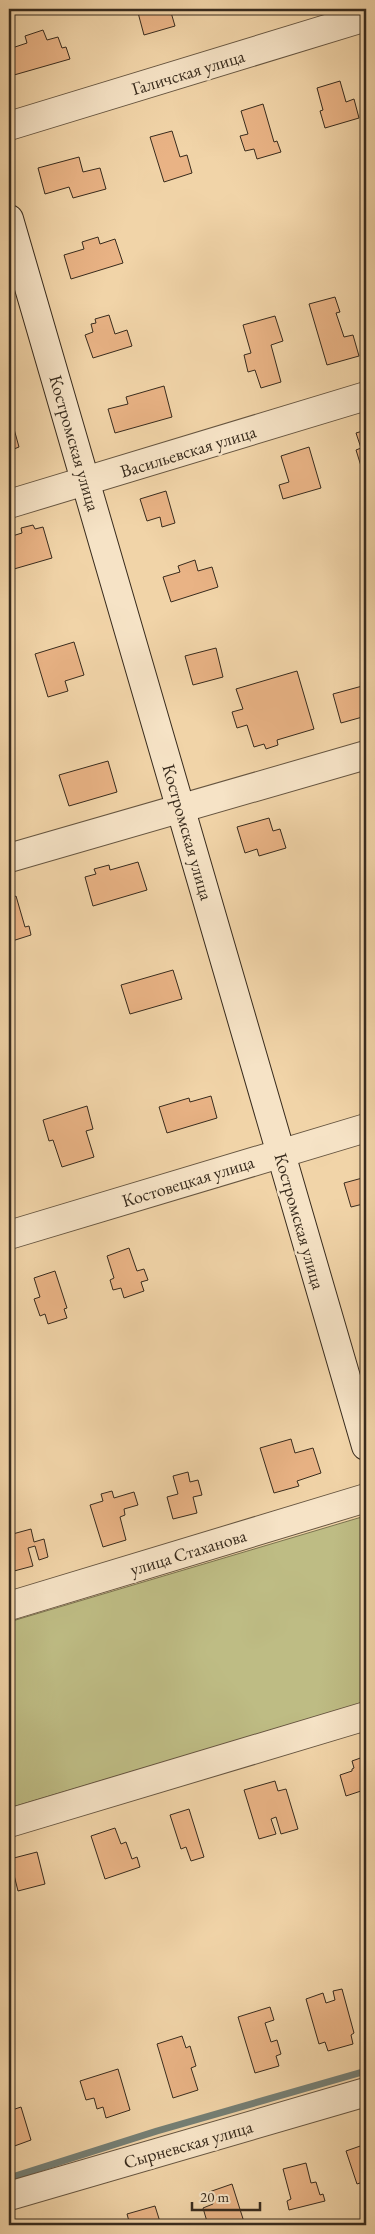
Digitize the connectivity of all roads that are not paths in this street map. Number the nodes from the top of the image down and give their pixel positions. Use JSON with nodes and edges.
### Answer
{"nodes":[{"id":1,"x":366,"y":17,"type":"edge"},
{"id":2,"x":9,"y":126,"type":"edge"},
{"id":3,"x":9,"y":219,"type":"edge"},
{"id":4,"x":366,"y":396,"type":"edge"},
{"id":5,"x":86,"y":482,"type":"junction"},
{"id":6,"x":9,"y":504,"type":"edge"},
{"id":7,"x":366,"y":755,"type":"edge"},
{"id":8,"x":182,"y":809,"type":"junction"},
{"id":9,"x":9,"y":858,"type":"edge"},
{"id":10,"x":366,"y":1128,"type":"edge"},
{"id":11,"x":280,"y":1154,"type":"junction"},
{"id":12,"x":9,"y":1235,"type":"edge"},
{"id":13,"x":366,"y":1446,"type":"edge"},
{"id":14,"x":366,"y":1498,"type":"edge"},
{"id":15,"x":9,"y":1606,"type":"edge"},
{"id":16,"x":366,"y":1716,"type":"edge"},
{"id":17,"x":9,"y":1823,"type":"edge"},
{"id":18,"x":366,"y":2092,"type":"edge"},
{"id":19,"x":9,"y":2196,"type":"edge"}],
"edges":[{"from":1,"to":2,"type":"street","name":"Галичская улица"},
{"from":3,"to":5,"type":"street","name":"Костромская улица"},
{"from":4,"to":5,"type":"street","name":"Васильевская улица"},
{"from":5,"to":6,"type":"street","name":"Васильевская улица"},
{"from":5,"to":8,"type":"street","name":"Костромская улица"},
{"from":7,"to":8,"type":"street"},
{"from":8,"to":9,"type":"street"},
{"from":8,"to":11,"type":"street","name":"Костромская улица"},
{"from":10,"to":11,"type":"street","name":"Костовецкая улица"},
{"from":11,"to":12,"type":"street","name":"Костовецкая улица"},
{"from":11,"to":13,"type":"street","name":"Костромская улица"},
{"from":14,"to":15,"type":"street","name":"улица Стаханова"},
{"from":16,"to":17,"type":"street"},
{"from":18,"to":19,"type":"street","name":"Сырневская улица"}]}
